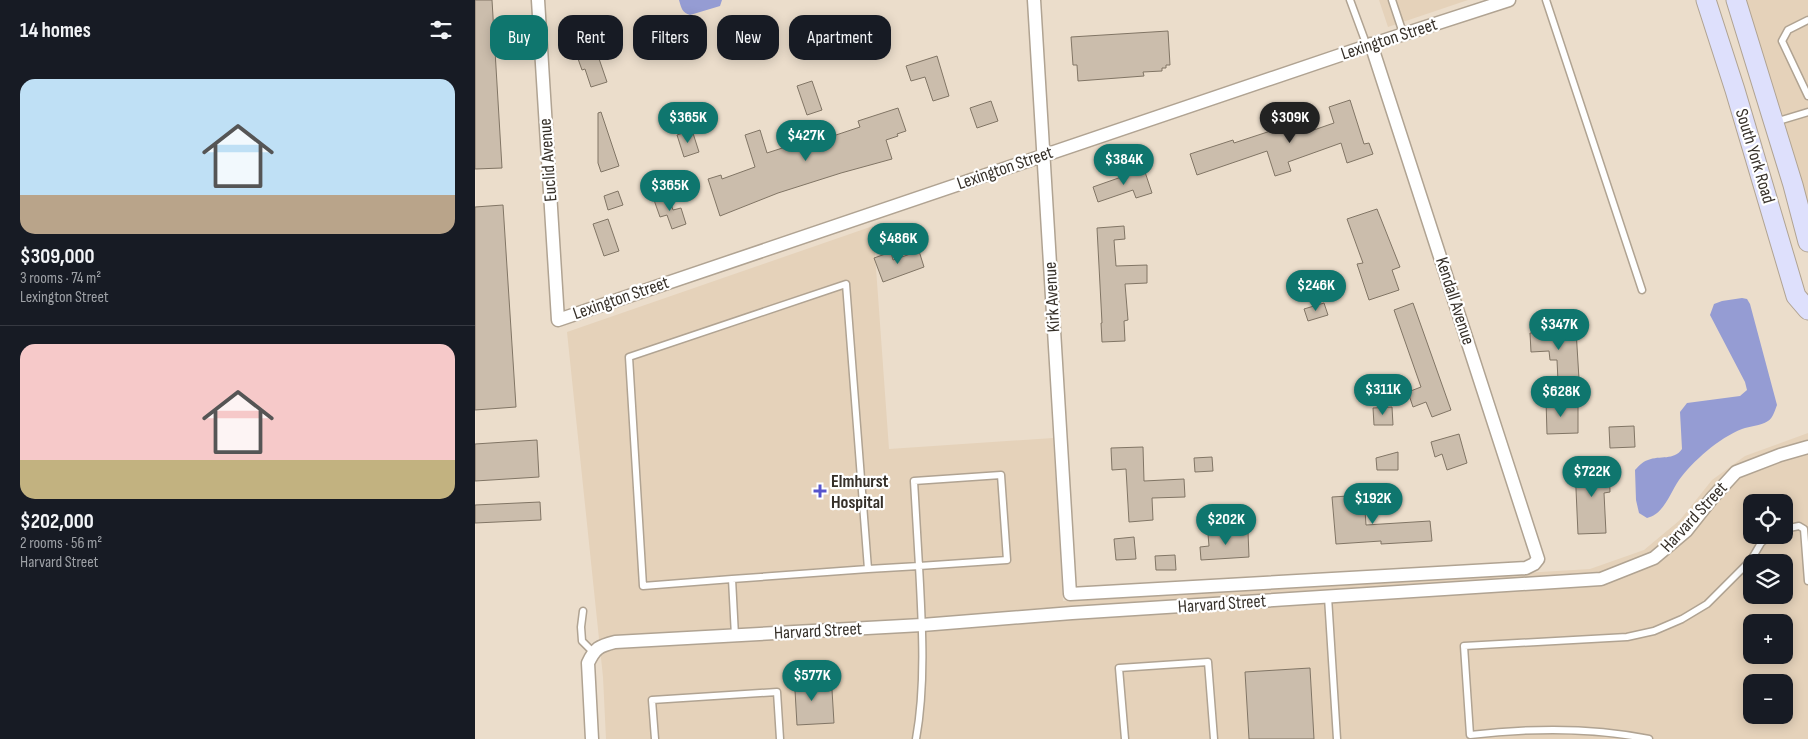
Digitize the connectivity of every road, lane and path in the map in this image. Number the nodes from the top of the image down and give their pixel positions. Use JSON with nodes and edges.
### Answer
{"nodes":[{"id":1,"x":538,"y":0,"type":"edge"},
{"id":2,"x":1034,"y":0,"type":"edge"},
{"id":3,"x":1350,"y":0,"type":"edge"},
{"id":4,"x":1393,"y":0,"type":"edge"},
{"id":5,"x":1509,"y":0,"type":"edge"},
{"id":6,"x":1546,"y":0,"type":"edge"},
{"id":7,"x":1706,"y":0,"type":"edge"},
{"id":8,"x":1736,"y":0,"type":"edge"},
{"id":9,"x":1808,"y":20,"type":"edge"},
{"id":10,"x":1403,"y":33,"type":"junction"},
{"id":11,"x":1369,"y":45,"type":"junction"},
{"id":12,"x":1808,"y":96,"type":"edge"},
{"id":13,"x":1808,"y":112,"type":"edge"},
{"id":14,"x":1774,"y":122,"type":"junction"},
{"id":15,"x":1043,"y":155,"type":"junction"},
{"id":16,"x":1808,"y":242,"type":"edge"},
{"id":17,"x":1642,"y":290,"type":"dead end"},
{"id":18,"x":1808,"y":310,"type":"edge"},
{"id":19,"x":558,"y":320,"type":"joint"},
{"id":20,"x":1808,"y":448,"type":"edge"},
{"id":21,"x":1793,"y":527,"type":"edge"},
{"id":22,"x":1760,"y":544,"type":"edge"},
{"id":23,"x":1538,"y":559,"type":"joint"},
{"id":24,"x":919,"y":566,"type":"junction"},
{"id":25,"x":868,"y":569,"type":"junction"},
{"id":26,"x":732,"y":579,"type":"junction"},
{"id":27,"x":1808,"y":581,"type":"edge"},
{"id":28,"x":1070,"y":594,"type":"joint"},
{"id":29,"x":1328,"y":597,"type":"junction"},
{"id":30,"x":583,"y":611,"type":"dead end"},
{"id":31,"x":922,"y":625,"type":"junction"},
{"id":32,"x":735,"y":636,"type":"junction"},
{"id":33,"x":593,"y":652,"type":"junction"},
{"id":34,"x":1622,"y":736,"type":"edge"},
{"id":35,"x":592,"y":739,"type":"edge"},
{"id":36,"x":655,"y":739,"type":"edge"},
{"id":37,"x":780,"y":739,"type":"edge"},
{"id":38,"x":915,"y":739,"type":"edge"},
{"id":39,"x":1125,"y":739,"type":"edge"},
{"id":40,"x":1214,"y":739,"type":"edge"},
{"id":41,"x":1337,"y":739,"type":"edge"},
{"id":42,"x":1649,"y":739,"type":"edge"}],
"edges":[{"from":1,"to":19,"type":"street","name":"Euclid Avenue"},
{"from":2,"to":15,"type":"street","name":"Kirk Avenue"},
{"from":3,"to":11,"type":"lane"},
{"from":4,"to":10,"type":"lane"},
{"from":5,"to":10,"type":"street","name":"Lexington Street"},
{"from":6,"to":17,"type":"lane"},
{"from":7,"to":18,"type":"main road","name":"South York Road"},
{"from":8,"to":14,"type":"main road","name":"South York Road"},
{"from":9,"to":12,"type":"lane"},
{"from":10,"to":11,"type":"street","name":"Lexington Street"},
{"from":11,"to":15,"type":"street","name":"Lexington Street"},
{"from":11,"to":23,"type":"street","name":"Kendall Avenue"},
{"from":13,"to":14,"type":"lane"},
{"from":14,"to":16,"type":"main road","name":"South York Road"},
{"from":15,"to":19,"type":"street","name":"Lexington Street"},
{"from":15,"to":28,"type":"street","name":"Kirk Avenue"},
{"from":20,"to":29,"type":"street","name":"Harvard Street"},
{"from":21,"to":27,"type":"lane"},
{"from":22,"to":34,"type":"lane"},
{"from":23,"to":28,"type":"street","name":"Harvard Street"},
{"from":24,"to":24,"type":"lane"},
{"from":24,"to":25,"type":"lane"},
{"from":24,"to":31,"type":"lane"},
{"from":25,"to":26,"type":"lane"},
{"from":25,"to":26,"type":"lane"},
{"from":26,"to":32,"type":"lane"},
{"from":29,"to":31,"type":"street","name":"Harvard Street"},
{"from":29,"to":41,"type":"lane"},
{"from":30,"to":33,"type":"lane"},
{"from":31,"to":32,"type":"street","name":"Harvard Street"},
{"from":31,"to":38,"type":"lane"},
{"from":32,"to":33,"type":"street","name":"Harvard Street"},
{"from":33,"to":35,"type":"street"},
{"from":34,"to":42,"type":"lane"},
{"from":36,"to":37,"type":"lane"},
{"from":39,"to":40,"type":"lane"}]}
